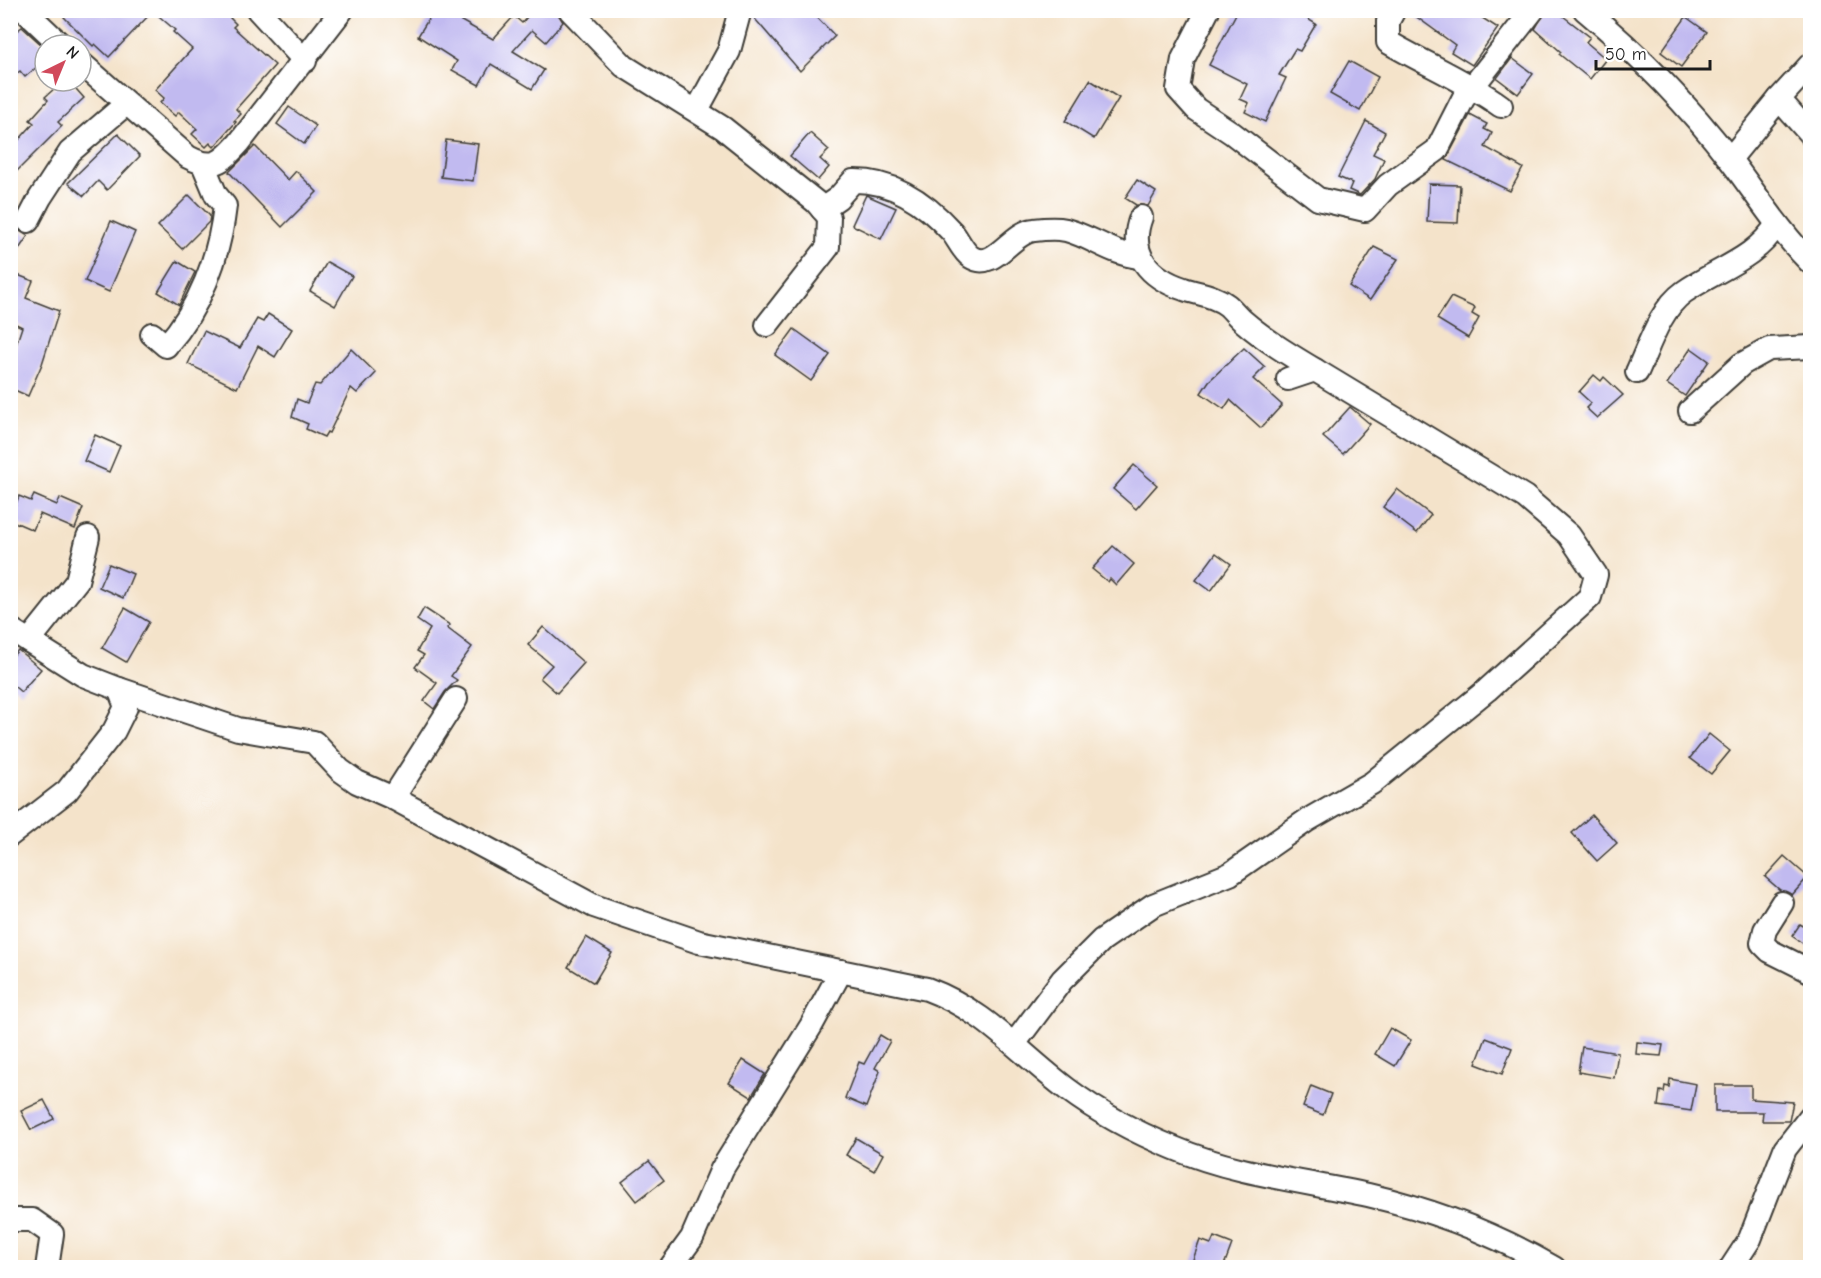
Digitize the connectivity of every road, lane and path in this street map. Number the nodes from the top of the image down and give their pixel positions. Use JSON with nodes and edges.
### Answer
{"nodes":[{"id":1,"x":24,"y":10,"type":"edge"},
{"id":2,"x":258,"y":10,"type":"edge"},
{"id":3,"x":342,"y":10,"type":"edge"},
{"id":4,"x":570,"y":10,"type":"edge"},
{"id":5,"x":740,"y":10,"type":"edge"},
{"id":6,"x":1208,"y":10,"type":"edge"},
{"id":7,"x":1394,"y":10,"type":"edge"},
{"id":8,"x":1533,"y":10,"type":"edge"},
{"id":9,"x":1585,"y":10,"type":"edge"},
{"id":10,"x":48,"y":33,"type":"edge"},
{"id":11,"x":305,"y":61,"type":"junction"},
{"id":12,"x":1810,"y":65,"type":"edge"},
{"id":13,"x":93,"y":74,"type":"edge"},
{"id":14,"x":1473,"y":86,"type":"junction"},
{"id":15,"x":1779,"y":99,"type":"junction"},
{"id":16,"x":126,"y":104,"type":"junction"},
{"id":17,"x":1501,"y":106,"type":"dead end"},
{"id":18,"x":697,"y":110,"type":"junction"},
{"id":19,"x":1810,"y":134,"type":"edge"},
{"id":20,"x":1730,"y":159,"type":"junction"},
{"id":21,"x":202,"y":164,"type":"junction"},
{"id":22,"x":822,"y":209,"type":"junction"},
{"id":23,"x":1141,"y":217,"type":"dead end"},
{"id":24,"x":28,"y":221,"type":"dead end"},
{"id":25,"x":1778,"y":224,"type":"junction"},
{"id":26,"x":1139,"y":257,"type":"junction"},
{"id":27,"x":1810,"y":262,"type":"edge"},
{"id":28,"x":767,"y":325,"type":"dead end"},
{"id":29,"x":152,"y":334,"type":"dead end"},
{"id":30,"x":1810,"y":347,"type":"edge"},
{"id":31,"x":1315,"y":370,"type":"junction"},
{"id":32,"x":1637,"y":372,"type":"dead end"},
{"id":33,"x":1288,"y":379,"type":"dead end"},
{"id":34,"x":1690,"y":411,"type":"dead end"},
{"id":35,"x":88,"y":537,"type":"dead end"},
{"id":36,"x":20,"y":635,"type":"edge"},
{"id":37,"x":119,"y":689,"type":"junction"},
{"id":38,"x":456,"y":699,"type":"dead end"},
{"id":39,"x":393,"y":798,"type":"junction"},
{"id":40,"x":12,"y":831,"type":"edge"},
{"id":41,"x":1782,"y":903,"type":"dead end"},
{"id":42,"x":841,"y":971,"type":"junction"},
{"id":43,"x":1810,"y":971,"type":"edge"},
{"id":44,"x":1014,"y":1044,"type":"junction"},
{"id":45,"x":1810,"y":1117,"type":"edge"},
{"id":46,"x":10,"y":1220,"type":"edge"},
{"id":47,"x":47,"y":1268,"type":"edge"},
{"id":48,"x":670,"y":1268,"type":"edge"},
{"id":49,"x":1554,"y":1268,"type":"edge"},
{"id":50,"x":1731,"y":1268,"type":"edge"}],
"edges":[{"from":1,"to":10,"type":"street"},
{"from":2,"to":11,"type":"street"},
{"from":3,"to":11,"type":"street"},
{"from":4,"to":18,"type":"street"},
{"from":5,"to":18,"type":"street"},
{"from":6,"to":14,"type":"street"},
{"from":7,"to":14,"type":"street"},
{"from":8,"to":14,"type":"street"},
{"from":9,"to":20,"type":"street"},
{"from":11,"to":21,"type":"street"},
{"from":12,"to":15,"type":"street"},
{"from":13,"to":16,"type":"street"},
{"from":14,"to":17,"type":"street"},
{"from":15,"to":19,"type":"street"},
{"from":15,"to":20,"type":"street"},
{"from":16,"to":21,"type":"street"},
{"from":16,"to":24,"type":"street"},
{"from":18,"to":22,"type":"street"},
{"from":20,"to":25,"type":"street"},
{"from":21,"to":29,"type":"street"},
{"from":22,"to":26,"type":"street"},
{"from":22,"to":28,"type":"street"},
{"from":23,"to":26,"type":"street"},
{"from":25,"to":27,"type":"street"},
{"from":25,"to":32,"type":"street"},
{"from":26,"to":31,"type":"street"},
{"from":30,"to":34,"type":"street"},
{"from":31,"to":33,"type":"street"},
{"from":31,"to":44,"type":"street"},
{"from":35,"to":36,"type":"street"},
{"from":36,"to":37,"type":"street"},
{"from":37,"to":39,"type":"street"},
{"from":37,"to":40,"type":"street"},
{"from":38,"to":39,"type":"street"},
{"from":39,"to":42,"type":"street"},
{"from":41,"to":43,"type":"street"},
{"from":42,"to":44,"type":"street"},
{"from":42,"to":48,"type":"street"},
{"from":44,"to":49,"type":"street"},
{"from":45,"to":50,"type":"street"},
{"from":46,"to":47,"type":"street"}]}
